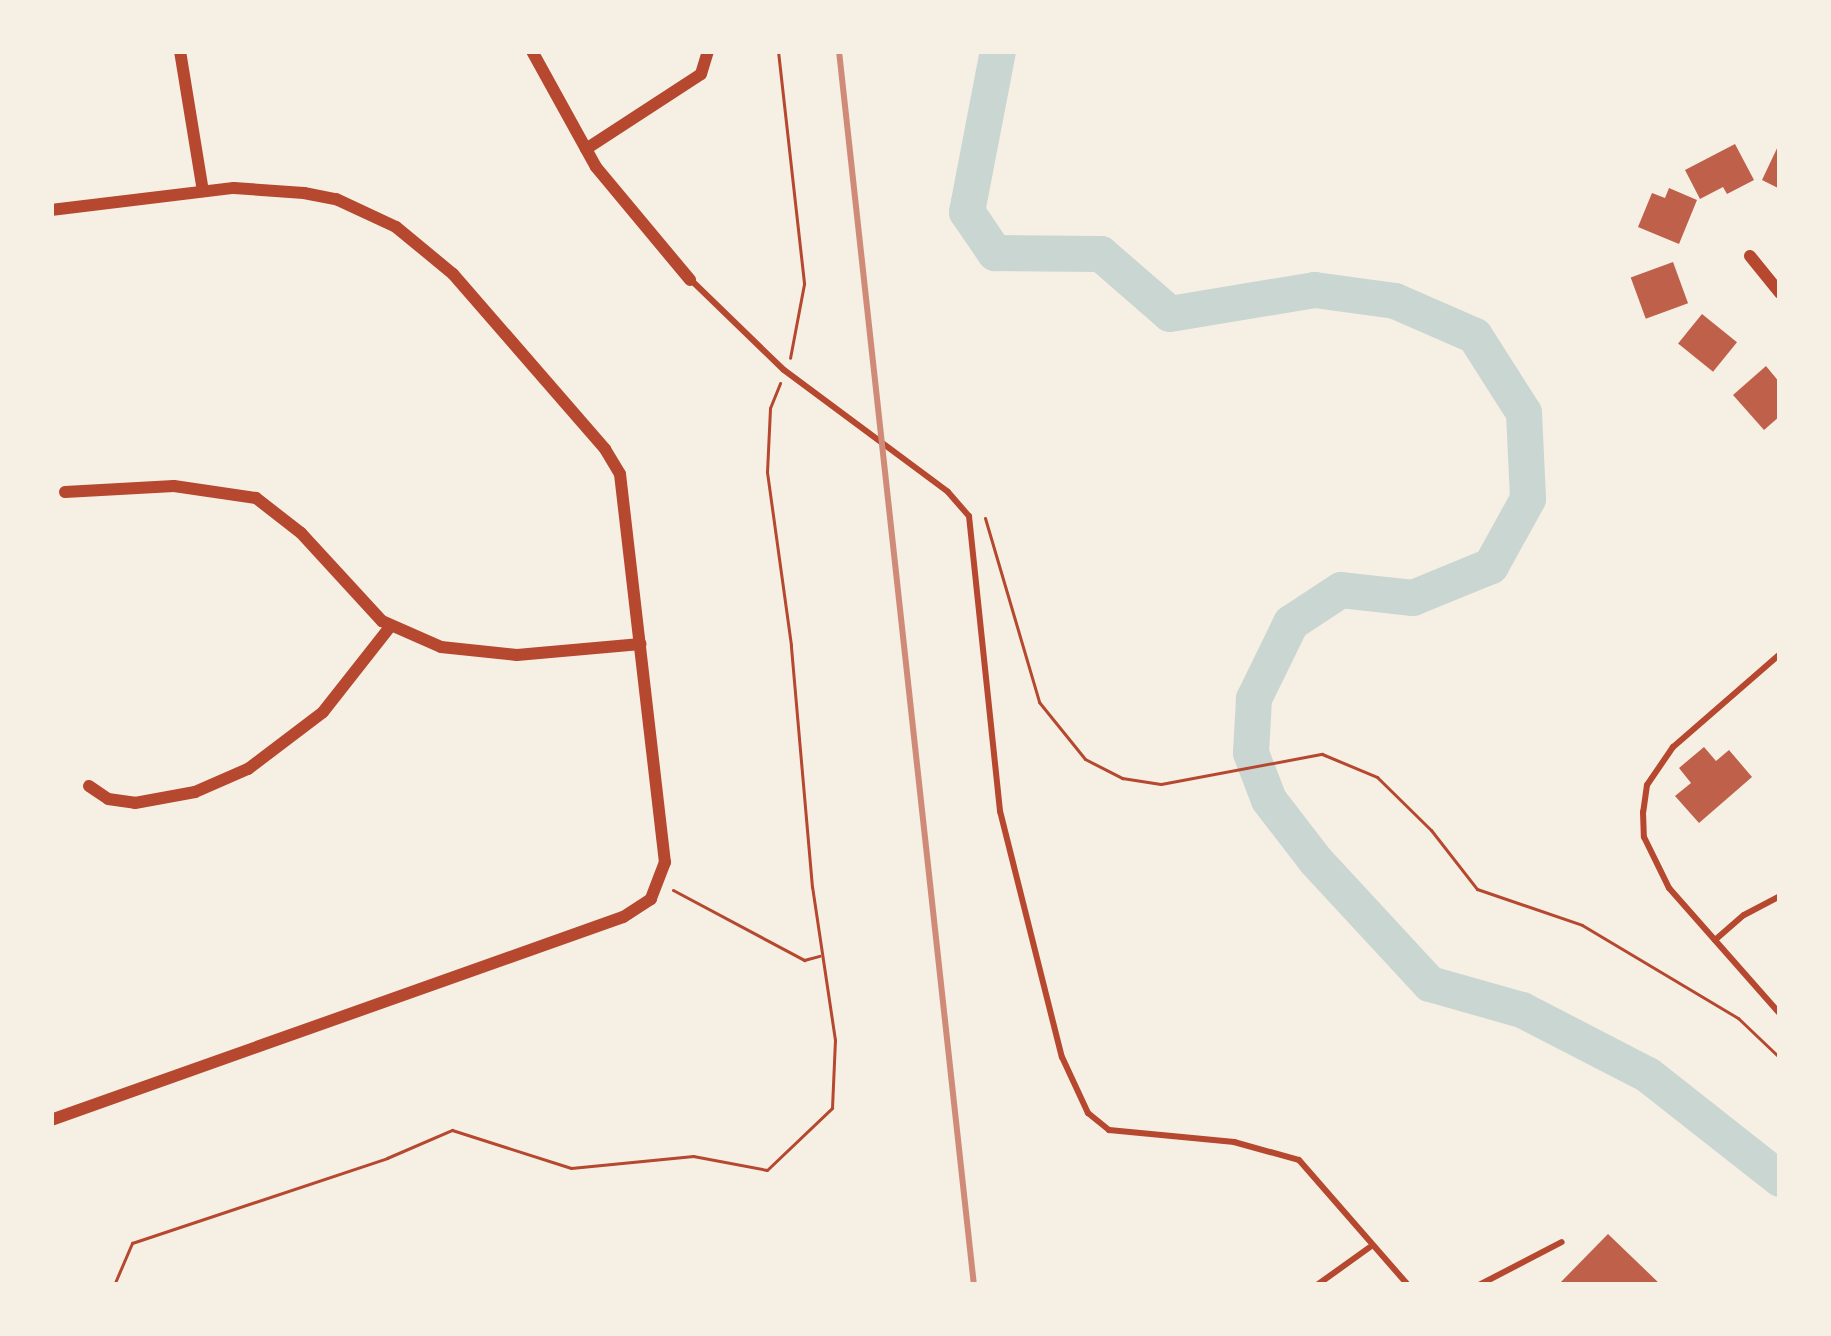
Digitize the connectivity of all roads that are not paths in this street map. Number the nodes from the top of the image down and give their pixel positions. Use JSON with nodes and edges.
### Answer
{"nodes":[{"id":1,"x":180,"y":51,"type":"edge"},
{"id":2,"x":532,"y":51,"type":"edge"},
{"id":3,"x":708,"y":51,"type":"edge"},
{"id":4,"x":586,"y":149,"type":"junction"},
{"id":5,"x":203,"y":191,"type":"junction"},
{"id":6,"x":51,"y":210,"type":"edge"},
{"id":7,"x":1750,"y":256,"type":"dead end"},
{"id":8,"x":690,"y":280,"type":"joint"},
{"id":9,"x":1780,"y":293,"type":"edge"},
{"id":10,"x":65,"y":492,"type":"dead end"},
{"id":11,"x":390,"y":626,"type":"junction"},
{"id":12,"x":640,"y":644,"type":"junction"},
{"id":13,"x":1780,"y":654,"type":"edge"},
{"id":14,"x":89,"y":786,"type":"dead end"},
{"id":15,"x":1780,"y":896,"type":"edge"},
{"id":16,"x":1715,"y":940,"type":"junction"},
{"id":17,"x":1780,"y":1014,"type":"edge"},
{"id":18,"x":51,"y":1120,"type":"edge"},
{"id":19,"x":1562,"y":1242,"type":"dead end"},
{"id":20,"x":1370,"y":1247,"type":"junction"},
{"id":21,"x":1317,"y":1285,"type":"edge"},
{"id":22,"x":1408,"y":1285,"type":"edge"},
{"id":23,"x":1479,"y":1285,"type":"edge"}],
"edges":[{"from":1,"to":5,"type":"street"},
{"from":2,"to":4,"type":"street"},
{"from":3,"to":4,"type":"street"},
{"from":4,"to":8,"type":"street"},
{"from":5,"to":6,"type":"street"},
{"from":5,"to":12,"type":"street"},
{"from":7,"to":9,"type":"street"},
{"from":8,"to":20,"type":"lane"},
{"from":10,"to":11,"type":"street"},
{"from":11,"to":12,"type":"street"},
{"from":11,"to":14,"type":"street"},
{"from":12,"to":18,"type":"street"},
{"from":13,"to":16,"type":"lane"},
{"from":15,"to":16,"type":"lane"},
{"from":16,"to":17,"type":"lane"},
{"from":19,"to":23,"type":"lane"},
{"from":20,"to":21,"type":"lane"},
{"from":20,"to":22,"type":"lane"}]}
